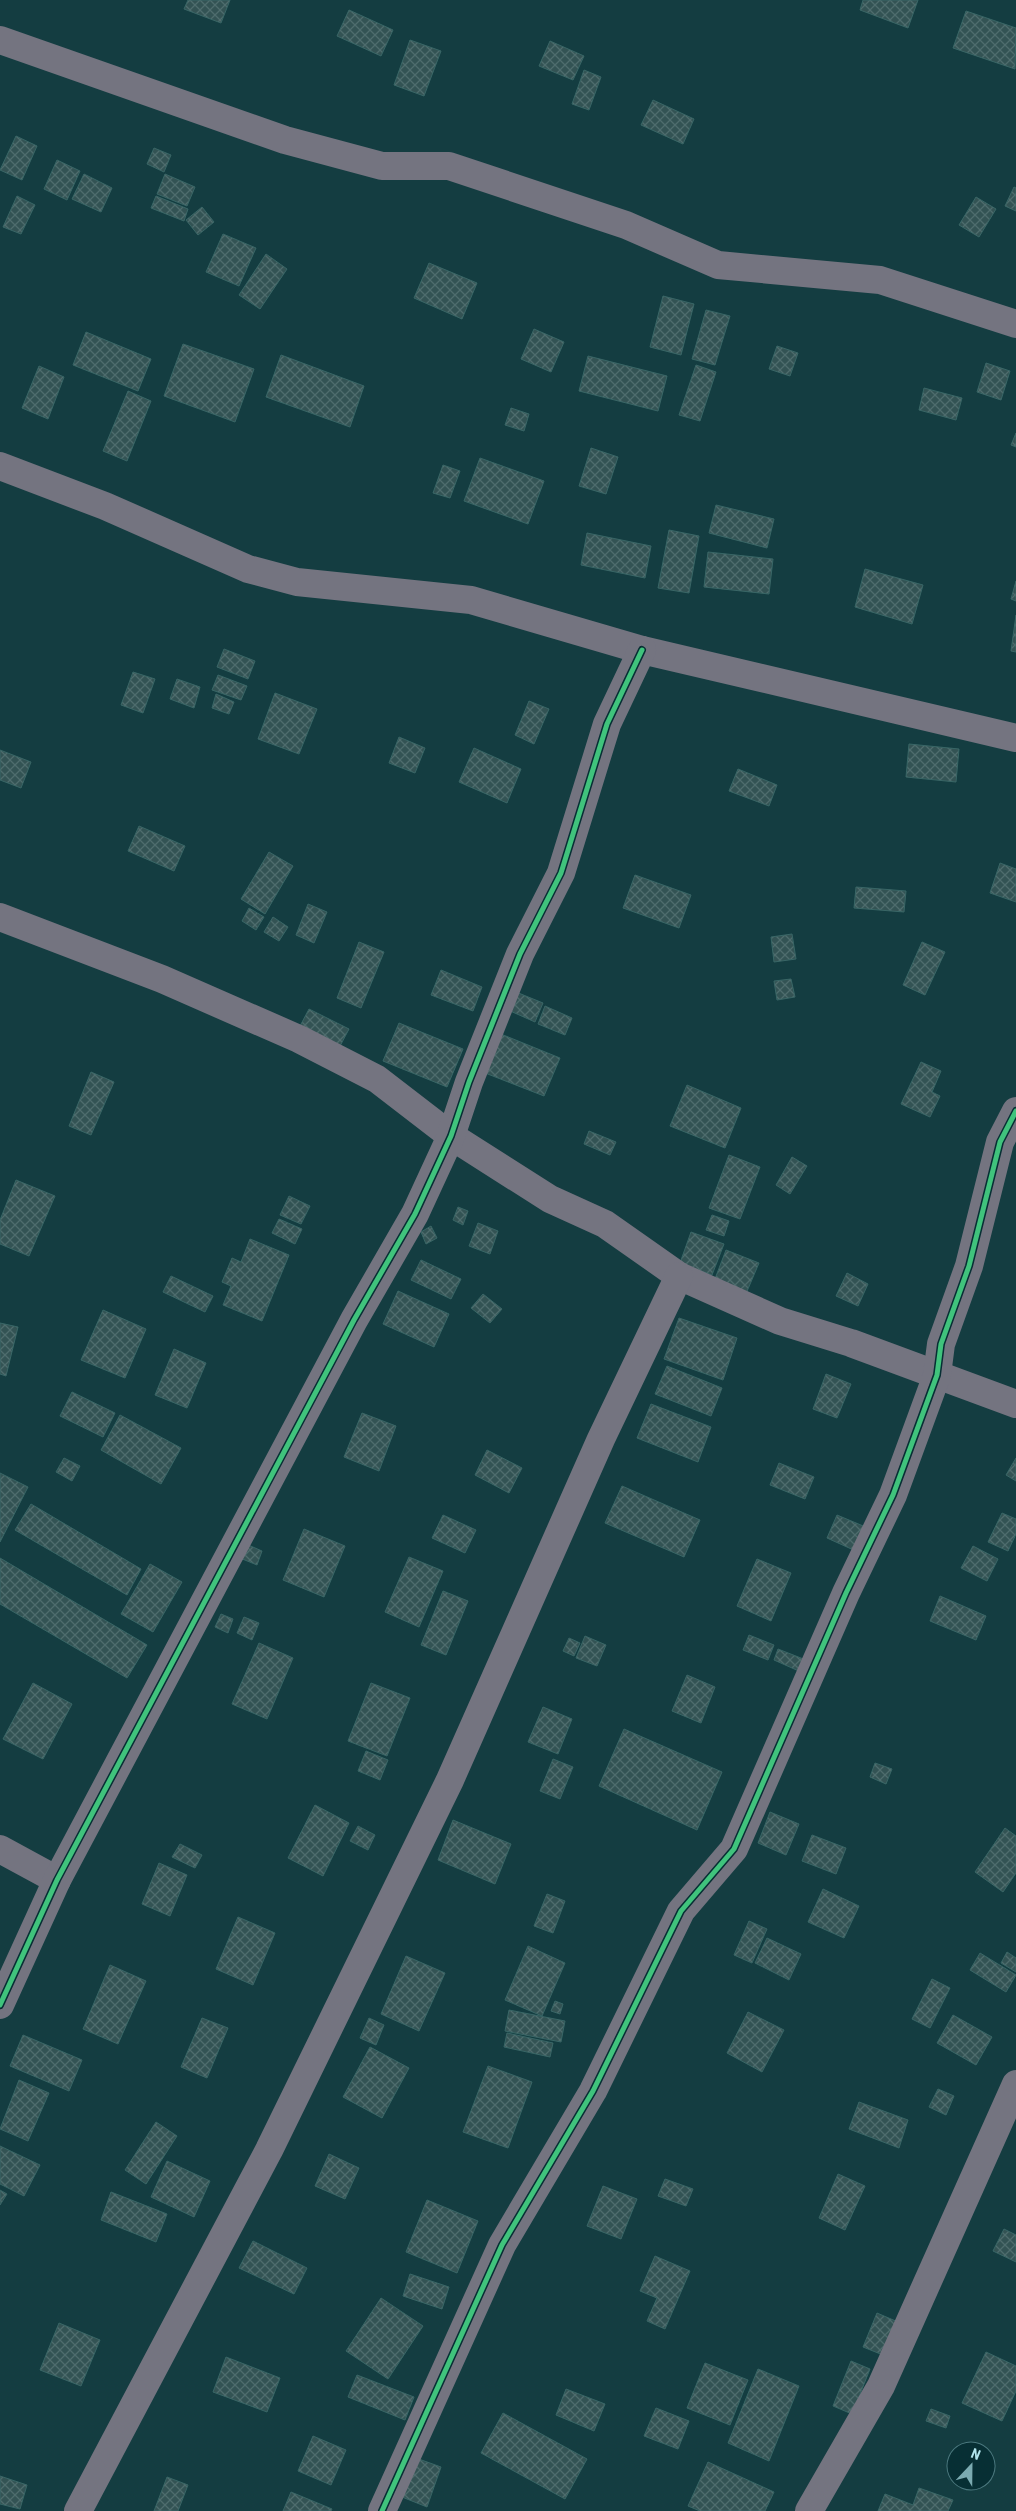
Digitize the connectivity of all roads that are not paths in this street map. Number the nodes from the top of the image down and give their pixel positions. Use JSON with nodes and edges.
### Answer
{"nodes":[{"id":1,"x":0,"y":40,"type":"edge"},
{"id":2,"x":1016,"y":324,"type":"edge"},
{"id":3,"x":0,"y":466,"type":"edge"},
{"id":4,"x":642,"y":650,"type":"junction"},
{"id":5,"x":1016,"y":738,"type":"edge"},
{"id":6,"x":0,"y":917,"type":"edge"},
{"id":7,"x":1016,"y":1111,"type":"edge"},
{"id":8,"x":451,"y":1136,"type":"junction"},
{"id":9,"x":679,"y":1276,"type":"junction"},
{"id":10,"x":937,"y":1375,"type":"junction"},
{"id":11,"x":1016,"y":1404,"type":"edge"},
{"id":12,"x":0,"y":1849,"type":"edge"},
{"id":13,"x":57,"y":1880,"type":"junction"},
{"id":14,"x":0,"y":2005,"type":"edge"},
{"id":15,"x":1016,"y":2084,"type":"edge"},
{"id":16,"x":78,"y":2511,"type":"edge"},
{"id":17,"x":382,"y":2511,"type":"edge"},
{"id":18,"x":809,"y":2511,"type":"edge"}],
"edges":[{"from":1,"to":2,"type":"street"},
{"from":3,"to":4,"type":"street"},
{"from":4,"to":5,"type":"street"},
{"from":4,"to":8,"type":"street"},
{"from":6,"to":8,"type":"street"},
{"from":7,"to":10,"type":"street"},
{"from":8,"to":9,"type":"street"},
{"from":8,"to":13,"type":"street"},
{"from":9,"to":10,"type":"street"},
{"from":9,"to":16,"type":"street"},
{"from":10,"to":11,"type":"street"},
{"from":10,"to":17,"type":"street"},
{"from":12,"to":13,"type":"street"},
{"from":13,"to":14,"type":"street"},
{"from":15,"to":18,"type":"street"}]}
